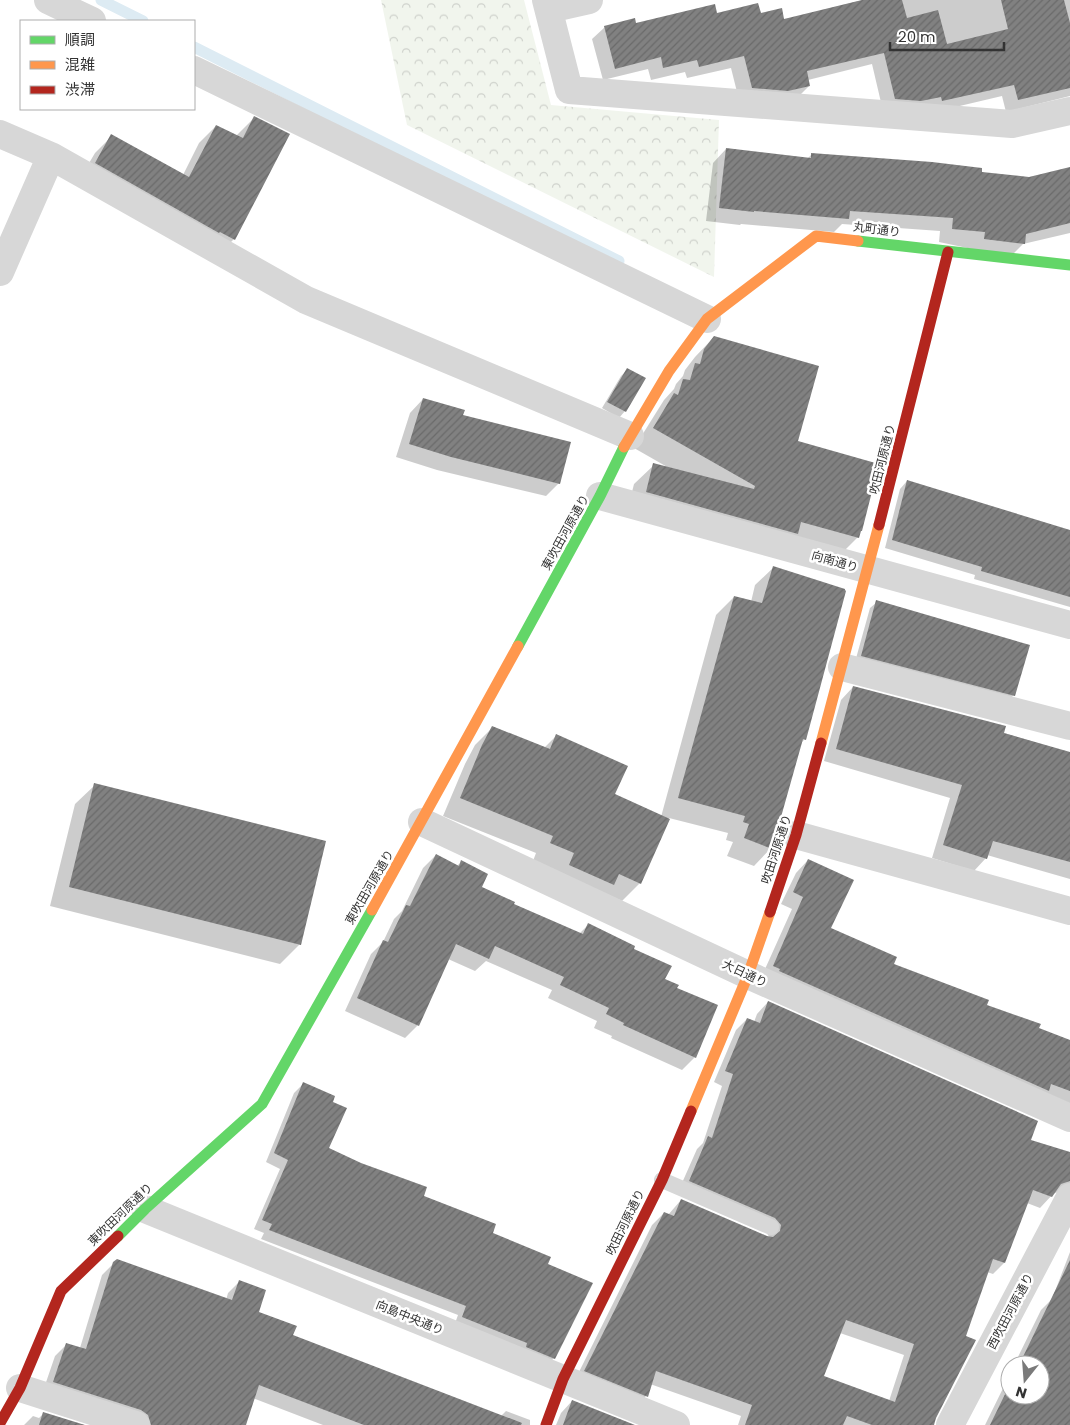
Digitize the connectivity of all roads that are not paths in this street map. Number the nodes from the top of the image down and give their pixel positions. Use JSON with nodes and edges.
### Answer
{"nodes":[{"id":1,"x":48,"y":0,"type":"edge"},
{"id":2,"x":589,"y":0,"type":"edge"},
{"id":3,"x":547,"y":5,"type":"edge"},
{"id":4,"x":90,"y":20,"type":"edge"},
{"id":5,"x":195,"y":70,"type":"edge"},
{"id":6,"x":1070,"y":112,"type":"edge"},
{"id":7,"x":0,"y":134,"type":"edge"},
{"id":8,"x":51,"y":156,"type":"junction"},
{"id":9,"x":948,"y":252,"type":"junction"},
{"id":10,"x":1070,"y":265,"type":"edge"},
{"id":11,"x":0,"y":272,"type":"edge"},
{"id":12,"x":707,"y":319,"type":"junction"},
{"id":13,"x":630,"y":436,"type":"junction"},
{"id":14,"x":600,"y":496,"type":"junction"},
{"id":15,"x":868,"y":570,"type":"junction"},
{"id":16,"x":1070,"y":625,"type":"edge"},
{"id":17,"x":842,"y":667,"type":"junction"},
{"id":18,"x":1070,"y":726,"type":"edge"},
{"id":19,"x":422,"y":822,"type":"junction"},
{"id":20,"x":796,"y":835,"type":"junction"},
{"id":21,"x":1070,"y":911,"type":"edge"},
{"id":22,"x":748,"y":975,"type":"junction"},
{"id":23,"x":1070,"y":1118,"type":"edge"},
{"id":24,"x":662,"y":1180,"type":"junction"},
{"id":25,"x":1070,"y":1196,"type":"edge"},
{"id":26,"x":145,"y":1209,"type":"junction"},
{"id":27,"x":770,"y":1226,"type":"dead end"},
{"id":28,"x":563,"y":1379,"type":"junction"},
{"id":29,"x":20,"y":1388,"type":"junction"},
{"id":30,"x":0,"y":1423,"type":"edge"},
{"id":31,"x":136,"y":1425,"type":"edge"},
{"id":32,"x":546,"y":1425,"type":"edge"},
{"id":33,"x":676,"y":1425,"type":"edge"},
{"id":34,"x":950,"y":1425,"type":"edge"}],
"edges":[{"from":1,"to":4,"type":"street"},
{"from":2,"to":3,"type":"street"},
{"from":3,"to":6,"type":"street"},
{"from":5,"to":12,"type":"street"},
{"from":7,"to":8,"type":"street"},
{"from":8,"to":11,"type":"street"},
{"from":8,"to":13,"type":"street"},
{"from":9,"to":10,"type":"street","name":"丸町通り"},
{"from":9,"to":12,"type":"street","name":"丸町通り"},
{"from":9,"to":15,"type":"street","name":"吹田河原通り"},
{"from":12,"to":13,"type":"street","name":"東吹田河原通り"},
{"from":13,"to":14,"type":"street","name":"東吹田河原通り"},
{"from":14,"to":15,"type":"street","name":"向南通り"},
{"from":14,"to":19,"type":"street","name":"東吹田河原通り"},
{"from":15,"to":16,"type":"street","name":"向南通り"},
{"from":15,"to":17,"type":"street","name":"吹田河原通り"},
{"from":17,"to":18,"type":"street"},
{"from":17,"to":20,"type":"street","name":"吹田河原通り"},
{"from":19,"to":22,"type":"street","name":"大日通り"},
{"from":19,"to":26,"type":"street","name":"東吹田河原通り"},
{"from":20,"to":21,"type":"street"},
{"from":20,"to":22,"type":"street","name":"吹田河原通り"},
{"from":22,"to":23,"type":"street","name":"大日通り"},
{"from":22,"to":24,"type":"street","name":"吹田河原通り"},
{"from":24,"to":27,"type":"lane"},
{"from":24,"to":28,"type":"street","name":"吹田河原通り"},
{"from":25,"to":34,"type":"street","name":"西吹田河原通り"},
{"from":26,"to":28,"type":"street","name":"向島中央通り"},
{"from":26,"to":29,"type":"street","name":"東吹田河原通り"},
{"from":28,"to":32,"type":"street","name":"吹田河原通り"},
{"from":28,"to":33,"type":"street","name":"向島中央通り"},
{"from":29,"to":30,"type":"street","name":"東吹田河原通り"},
{"from":29,"to":31,"type":"street"}]}
